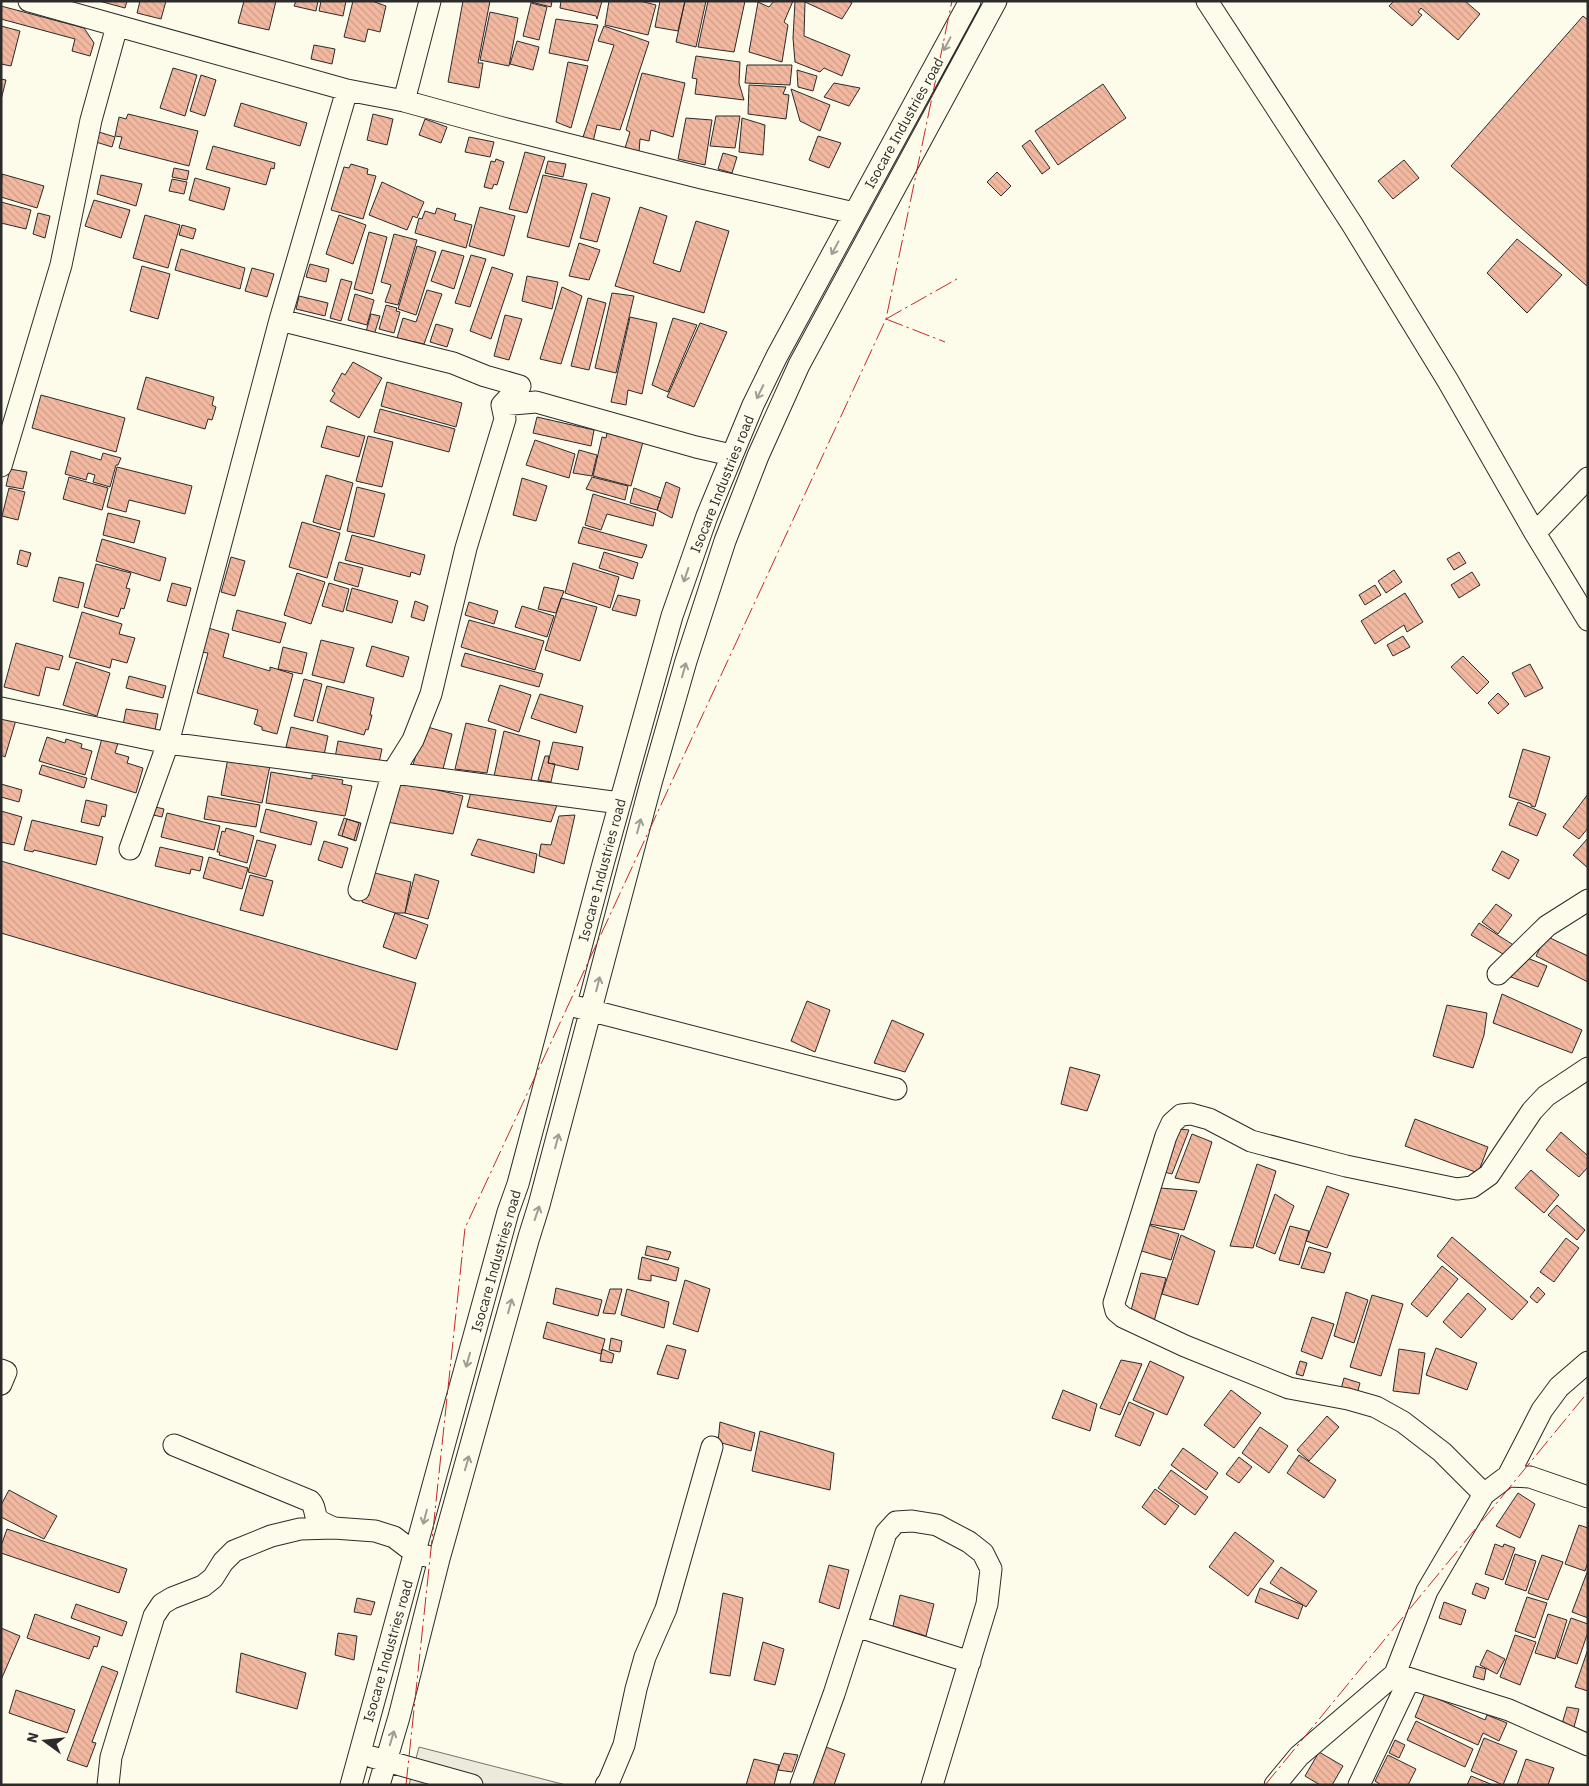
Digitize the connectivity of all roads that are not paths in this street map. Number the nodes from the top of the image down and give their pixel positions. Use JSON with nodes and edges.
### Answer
{"nodes":[{"id":1,"x":29,"y":1,"type":"edge"},
{"id":2,"x":430,"y":1,"type":"edge"},
{"id":3,"x":970,"y":1,"type":"edge"},
{"id":4,"x":996,"y":1,"type":"edge"},
{"id":5,"x":1207,"y":1,"type":"edge"},
{"id":6,"x":117,"y":26,"type":"junction"},
{"id":7,"x":347,"y":90,"type":"junction"},
{"id":8,"x":404,"y":101,"type":"junction"},
{"id":9,"x":854,"y":213,"type":"junction"},
{"id":10,"x":280,"y":320,"type":"junction"},
{"id":11,"x":502,"y":405,"type":"junction"},
{"id":12,"x":731,"y":455,"type":"junction"},
{"id":13,"x":1,"y":466,"type":"edge"},
{"id":14,"x":1588,"y":478,"type":"edge"},
{"id":15,"x":1535,"y":532,"type":"junction"},
{"id":16,"x":1588,"y":620,"type":"edge"},
{"id":17,"x":1,"y":708,"type":"edge"},
{"id":18,"x":168,"y":743,"type":"junction"},
{"id":19,"x":393,"y":772,"type":"junction"},
{"id":20,"x":620,"y":803,"type":"junction"},
{"id":21,"x":130,"y":850,"type":"dead end"},
{"id":22,"x":359,"y":890,"type":"dead end"},
{"id":23,"x":1588,"y":900,"type":"edge"},
{"id":24,"x":1498,"y":974,"type":"dead end"},
{"id":25,"x":566,"y":1004,"type":"junction"},
{"id":26,"x":591,"y":1010,"type":"junction"},
{"id":27,"x":1588,"y":1068,"type":"edge"},
{"id":28,"x":896,"y":1089,"type":"dead end"},
{"id":29,"x":1588,"y":1362,"type":"edge"},
{"id":30,"x":1,"y":1370,"type":"edge"},
{"id":31,"x":1,"y":1384,"type":"edge"},
{"id":32,"x":174,"y":1445,"type":"dead end"},
{"id":33,"x":712,"y":1447,"type":"dead end"},
{"id":34,"x":1508,"y":1476,"type":"junction"},
{"id":35,"x":1484,"y":1494,"type":"junction"},
{"id":36,"x":1588,"y":1497,"type":"edge"},
{"id":37,"x":334,"y":1528,"type":"junction"},
{"id":38,"x":416,"y":1552,"type":"junction"},
{"id":39,"x":439,"y":1559,"type":"junction"},
{"id":40,"x":856,"y":1626,"type":"junction"},
{"id":41,"x":970,"y":1662,"type":"junction"},
{"id":42,"x":1402,"y":1677,"type":"junction"},
{"id":43,"x":1588,"y":1745,"type":"edge"},
{"id":44,"x":359,"y":1754,"type":"junction"},
{"id":45,"x":386,"y":1761,"type":"junction"},
{"id":46,"x":108,"y":1785,"type":"edge"},
{"id":47,"x":351,"y":1785,"type":"edge"},
{"id":48,"x":380,"y":1785,"type":"edge"},
{"id":49,"x":472,"y":1785,"type":"edge"},
{"id":50,"x":606,"y":1785,"type":"edge"},
{"id":51,"x":801,"y":1785,"type":"edge"},
{"id":52,"x":932,"y":1785,"type":"edge"},
{"id":53,"x":1275,"y":1785,"type":"edge"},
{"id":54,"x":1359,"y":1785,"type":"edge"}],
"edges":[{"from":1,"to":6,"type":"street"},
{"from":2,"to":8,"type":"street"},
{"from":3,"to":9,"type":"street","name":"Isocare Industries road","one_way":true},
{"from":26,"to":4,"type":"street","name":"Isocare Industries road","one_way":true},
{"from":5,"to":15,"type":"street"},
{"from":6,"to":7,"type":"street"},
{"from":6,"to":13,"type":"street"},
{"from":7,"to":8,"type":"street"},
{"from":7,"to":10,"type":"street"},
{"from":8,"to":9,"type":"street"},
{"from":9,"to":12,"type":"street","name":"Isocare Industries road","one_way":true},
{"from":10,"to":11,"type":"street"},
{"from":10,"to":18,"type":"street"},
{"from":11,"to":12,"type":"street"},
{"from":11,"to":19,"type":"street"},
{"from":12,"to":20,"type":"street","name":"Isocare Industries road","one_way":true},
{"from":14,"to":15,"type":"street"},
{"from":15,"to":16,"type":"street"},
{"from":17,"to":18,"type":"street"},
{"from":18,"to":19,"type":"street"},
{"from":18,"to":21,"type":"street"},
{"from":19,"to":20,"type":"street"},
{"from":19,"to":22,"type":"street"},
{"from":20,"to":25,"type":"street","name":"Isocare Industries road"},
{"from":23,"to":24,"type":"street"},
{"from":25,"to":26,"type":"street"},
{"from":25,"to":38,"type":"street","name":"Isocare Industries road","one_way":true},
{"from":26,"to":28,"type":"street"},
{"from":39,"to":26,"type":"street","name":"Isocare Industries road","one_way":true},
{"from":27,"to":35,"type":"street"},
{"from":29,"to":34,"type":"street"},
{"from":30,"to":31,"type":"street"},
{"from":32,"to":37,"type":"street"},
{"from":33,"to":50,"type":"street"},
{"from":34,"to":35,"type":"street"},
{"from":34,"to":36,"type":"street"},
{"from":35,"to":42,"type":"street"},
{"from":37,"to":38,"type":"street"},
{"from":37,"to":46,"type":"street"},
{"from":38,"to":39,"type":"street"},
{"from":38,"to":44,"type":"street","name":"Isocare Industries road"},
{"from":45,"to":39,"type":"street","name":"Isocare Industries road","one_way":true},
{"from":40,"to":41,"type":"street"},
{"from":40,"to":41,"type":"street"},
{"from":40,"to":51,"type":"street"},
{"from":41,"to":52,"type":"street"},
{"from":42,"to":43,"type":"street"},
{"from":42,"to":53,"type":"street"},
{"from":42,"to":54,"type":"street"},
{"from":44,"to":45,"type":"street"},
{"from":44,"to":47,"type":"street","name":"Isocare Industries road"},
{"from":45,"to":48,"type":"street","name":"Isocare Industries road"},
{"from":45,"to":49,"type":"street"}]}
